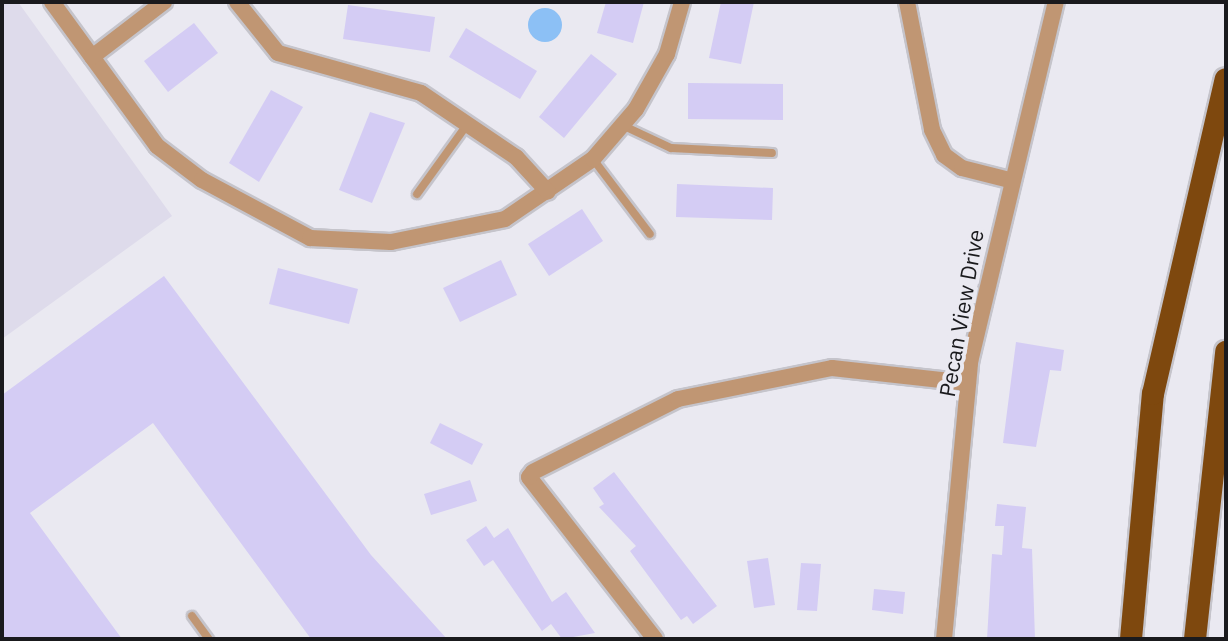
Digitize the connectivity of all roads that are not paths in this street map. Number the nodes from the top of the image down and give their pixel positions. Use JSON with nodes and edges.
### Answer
{"nodes":[{"id":1,"x":52,"y":2,"type":"edge"},
{"id":2,"x":164,"y":2,"type":"edge"},
{"id":3,"x":237,"y":2,"type":"edge"},
{"id":4,"x":682,"y":2,"type":"edge"},
{"id":5,"x":907,"y":2,"type":"edge"},
{"id":6,"x":1056,"y":2,"type":"edge"},
{"id":7,"x":92,"y":57,"type":"junction"},
{"id":8,"x":1226,"y":79,"type":"edge"},
{"id":9,"x":469,"y":122,"type":"junction"},
{"id":10,"x":624,"y":126,"type":"junction"},
{"id":11,"x":772,"y":153,"type":"dead end"},
{"id":12,"x":593,"y":159,"type":"junction"},
{"id":13,"x":1009,"y":180,"type":"junction"},
{"id":14,"x":548,"y":192,"type":"junction"},
{"id":15,"x":417,"y":194,"type":"dead end"},
{"id":16,"x":650,"y":234,"type":"dead end"},
{"id":17,"x":1226,"y":352,"type":"edge"},
{"id":18,"x":968,"y":383,"type":"junction"},
{"id":19,"x":192,"y":616,"type":"dead end"},
{"id":20,"x":209,"y":639,"type":"edge"},
{"id":21,"x":655,"y":639,"type":"edge"},
{"id":22,"x":944,"y":639,"type":"edge"},
{"id":23,"x":1131,"y":639,"type":"edge"},
{"id":24,"x":1195,"y":639,"type":"edge"}],
"edges":[{"from":1,"to":7,"type":"street"},
{"from":2,"to":7,"type":"street"},
{"from":3,"to":9,"type":"street"},
{"from":4,"to":10,"type":"street"},
{"from":5,"to":13,"type":"street"},
{"from":6,"to":13,"type":"street","name":"Pecan View Drive"},
{"from":7,"to":14,"type":"street"},
{"from":8,"to":23,"type":"highway"},
{"from":9,"to":14,"type":"street"},
{"from":9,"to":15,"type":"lane"},
{"from":10,"to":11,"type":"lane"},
{"from":10,"to":12,"type":"street"},
{"from":12,"to":14,"type":"street"},
{"from":12,"to":16,"type":"lane"},
{"from":13,"to":18,"type":"street","name":"Pecan View Drive"},
{"from":17,"to":24,"type":"highway"},
{"from":18,"to":21,"type":"street"},
{"from":18,"to":22,"type":"street","name":"Pecan View Drive"},
{"from":19,"to":20,"type":"lane"}]}
